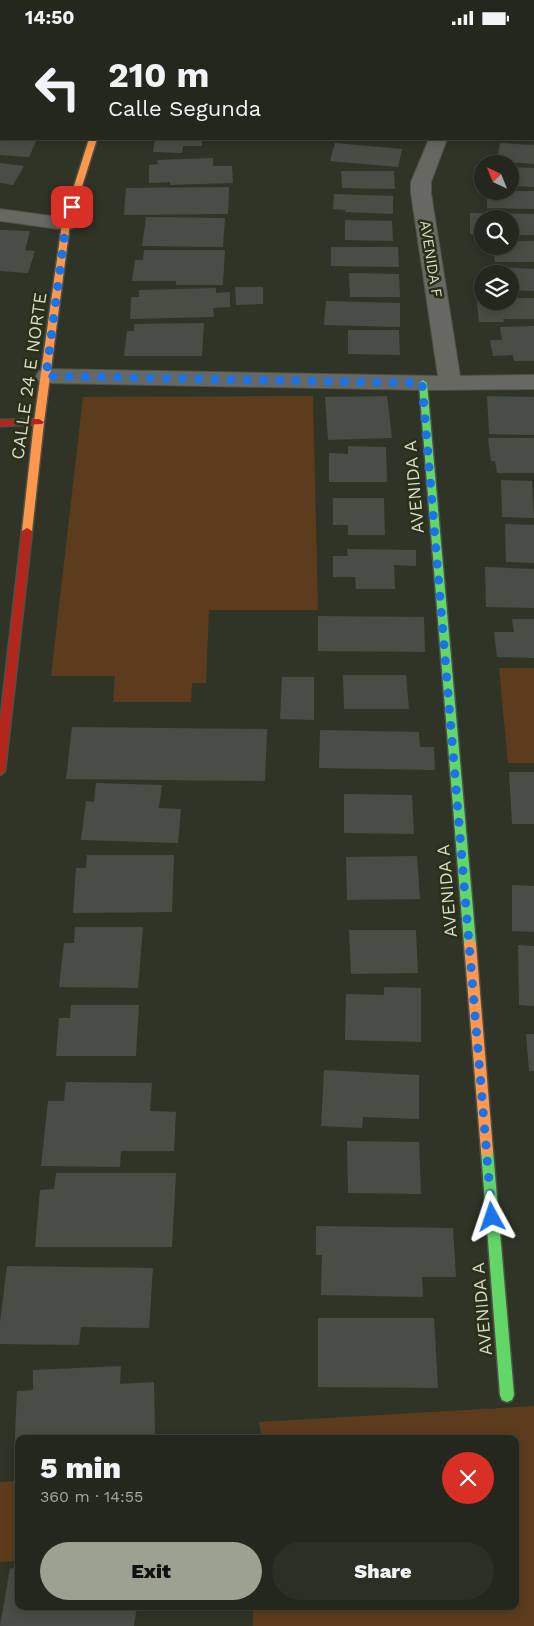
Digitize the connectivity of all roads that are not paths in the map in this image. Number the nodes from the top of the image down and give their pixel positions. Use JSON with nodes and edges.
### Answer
{"nodes":[{"id":1,"x":93,"y":140,"type":"edge"},
{"id":2,"x":438,"y":140,"type":"edge"},
{"id":3,"x":0,"y":215,"type":"edge"},
{"id":4,"x":66,"y":224,"type":"junction"},
{"id":5,"x":46,"y":376,"type":"junction"},
{"id":6,"x":450,"y":382,"type":"junction"},
{"id":7,"x":534,"y":382,"type":"edge"},
{"id":8,"x":422,"y":383,"type":"junction"},
{"id":9,"x":39,"y":422,"type":"junction"},
{"id":10,"x":0,"y":423,"type":"edge"},
{"id":11,"x":6,"y":677,"type":"edge"},
{"id":12,"x":0,"y":771,"type":"edge"},
{"id":13,"x":507,"y":1395,"type":"dead end"}],
"edges":[{"from":1,"to":4,"type":"street","name":"CALLE 24 E NORTE"},
{"from":2,"to":6,"type":"street","name":"AVENIDA F"},
{"from":3,"to":4,"type":"street"},
{"from":4,"to":5,"type":"street","name":"CALLE 24 E NORTE"},
{"from":5,"to":8,"type":"street"},
{"from":5,"to":9,"type":"street","name":"CALLE 24 E NORTE"},
{"from":6,"to":7,"type":"street"},
{"from":6,"to":8,"type":"street"},
{"from":8,"to":13,"type":"street","name":"AVENIDA A"},
{"from":9,"to":10,"type":"street"},
{"from":9,"to":11,"type":"street","name":"CALLE 24 E NORTE"},
{"from":11,"to":12,"type":"street","name":"CALLE 24 E NORTE"}]}
